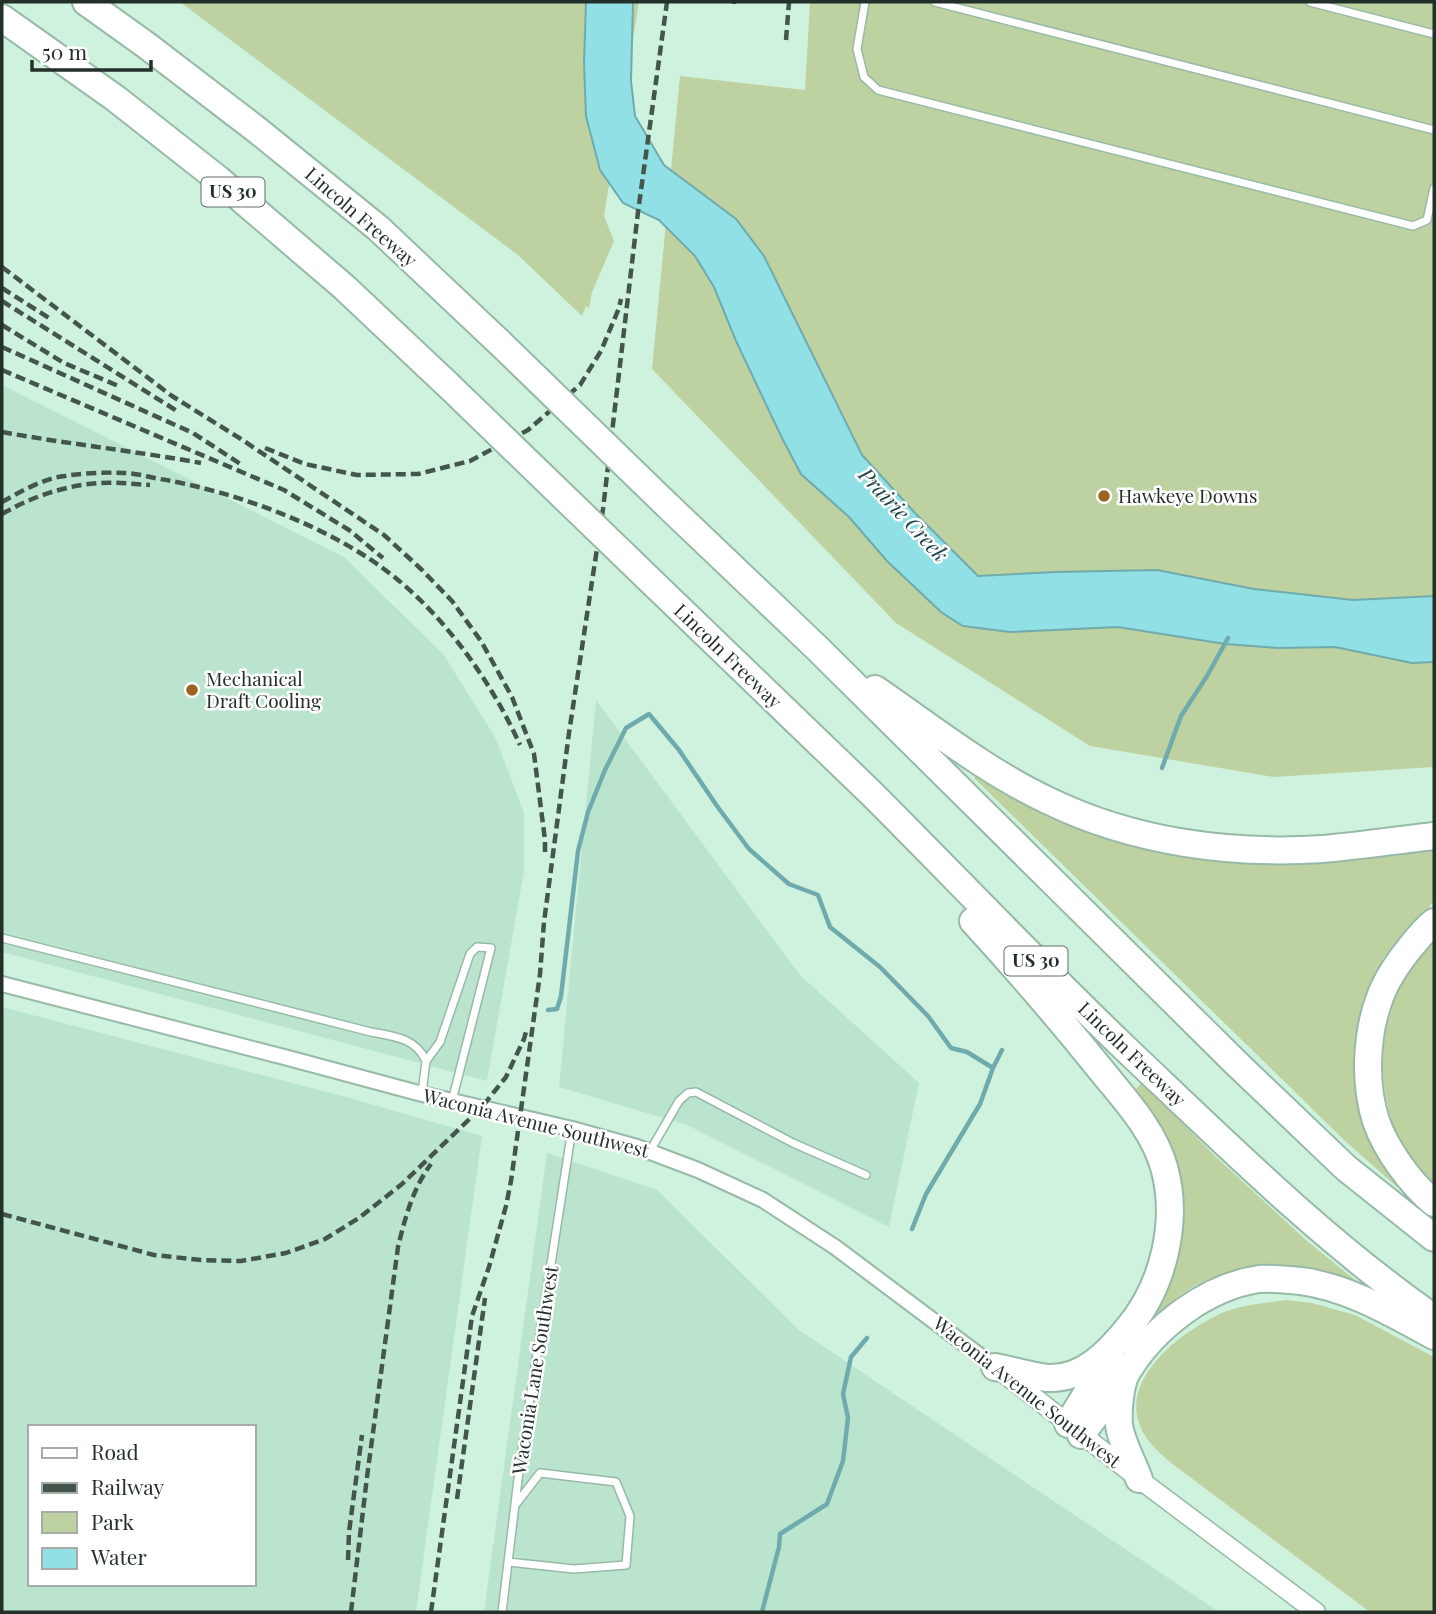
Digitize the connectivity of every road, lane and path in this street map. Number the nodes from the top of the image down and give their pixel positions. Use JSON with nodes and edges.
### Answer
{"nodes":[{"id":1,"x":86,"y":2,"type":"edge"},
{"id":2,"x":865,"y":2,"type":"edge"},
{"id":3,"x":935,"y":2,"type":"edge"},
{"id":4,"x":1310,"y":2,"type":"edge"},
{"id":5,"x":2,"y":18,"type":"edge"},
{"id":6,"x":1434,"y":34,"type":"edge"},
{"id":7,"x":1434,"y":130,"type":"edge"},
{"id":8,"x":1434,"y":188,"type":"edge"},
{"id":9,"x":816,"y":647,"type":"junction"},
{"id":10,"x":872,"y":794,"type":"junction"},
{"id":11,"x":1434,"y":836,"type":"edge"},
{"id":12,"x":1434,"y":922,"type":"edge"},
{"id":13,"x":2,"y":938,"type":"edge"},
{"id":14,"x":2,"y":984,"type":"edge"},
{"id":15,"x":426,"y":1061,"type":"junction"},
{"id":16,"x":422,"y":1094,"type":"junction"},
{"id":17,"x":452,"y":1101,"type":"junction"},
{"id":18,"x":572,"y":1129,"type":"junction"},
{"id":19,"x":650,"y":1152,"type":"junction"},
{"id":20,"x":866,"y":1175,"type":"dead end"},
{"id":21,"x":1434,"y":1203,"type":"edge"},
{"id":22,"x":1434,"y":1238,"type":"edge"},
{"id":23,"x":1434,"y":1318,"type":"edge"},
{"id":24,"x":1434,"y":1336,"type":"edge"},
{"id":25,"x":1120,"y":1339,"type":"junction"},
{"id":26,"x":995,"y":1367,"type":"junction"},
{"id":27,"x":1126,"y":1374,"type":"junction"},
{"id":28,"x":1075,"y":1429,"type":"junction"},
{"id":29,"x":1139,"y":1479,"type":"junction"},
{"id":30,"x":516,"y":1504,"type":"junction"},
{"id":31,"x":508,"y":1562,"type":"junction"},
{"id":32,"x":502,"y":1612,"type":"edge"},
{"id":33,"x":1316,"y":1612,"type":"edge"}],
"edges":[{"from":1,"to":9,"type":"highway","name":"Lincoln Freeway","bridge":true},
{"from":2,"to":8,"type":"lane"},
{"from":3,"to":7,"type":"lane"},
{"from":4,"to":6,"type":"lane"},
{"from":5,"to":10,"type":"highway","name":"Lincoln Freeway","number":"US 30","bridge":true},
{"from":9,"to":11,"type":"highway"},
{"from":9,"to":22,"type":"highway","name":"Lincoln Freeway"},
{"from":10,"to":23,"type":"highway","name":"Lincoln Freeway","number":"US 30"},
{"from":10,"to":25,"type":"highway"},
{"from":12,"to":21,"type":"highway"},
{"from":13,"to":15,"type":"lane"},
{"from":14,"to":16,"type":"street","name":"Waconia Avenue Southwest"},
{"from":15,"to":16,"type":"lane"},
{"from":15,"to":17,"type":"lane"},
{"from":16,"to":17,"type":"street","name":"Waconia Avenue Southwest"},
{"from":17,"to":18,"type":"street","name":"Waconia Avenue Southwest"},
{"from":18,"to":19,"type":"street","name":"Waconia Avenue Southwest"},
{"from":18,"to":30,"type":"lane","name":"Waconia Lane Southwest"},
{"from":19,"to":20,"type":"lane"},
{"from":19,"to":26,"type":"street","name":"Waconia Avenue Southwest"},
{"from":24,"to":27,"type":"highway"},
{"from":25,"to":26,"type":"highway"},
{"from":25,"to":28,"type":"highway"},
{"from":26,"to":28,"type":"street","name":"Waconia Avenue Southwest"},
{"from":27,"to":28,"type":"highway"},
{"from":27,"to":29,"type":"highway"},
{"from":28,"to":29,"type":"street","name":"Waconia Avenue Southwest"},
{"from":29,"to":33,"type":"street","name":"Waconia Avenue Southwest"},
{"from":30,"to":31,"type":"lane","name":"Waconia Lane Southwest"},
{"from":30,"to":31,"type":"lane"},
{"from":31,"to":32,"type":"lane","name":"Waconia Lane Southwest"}]}
